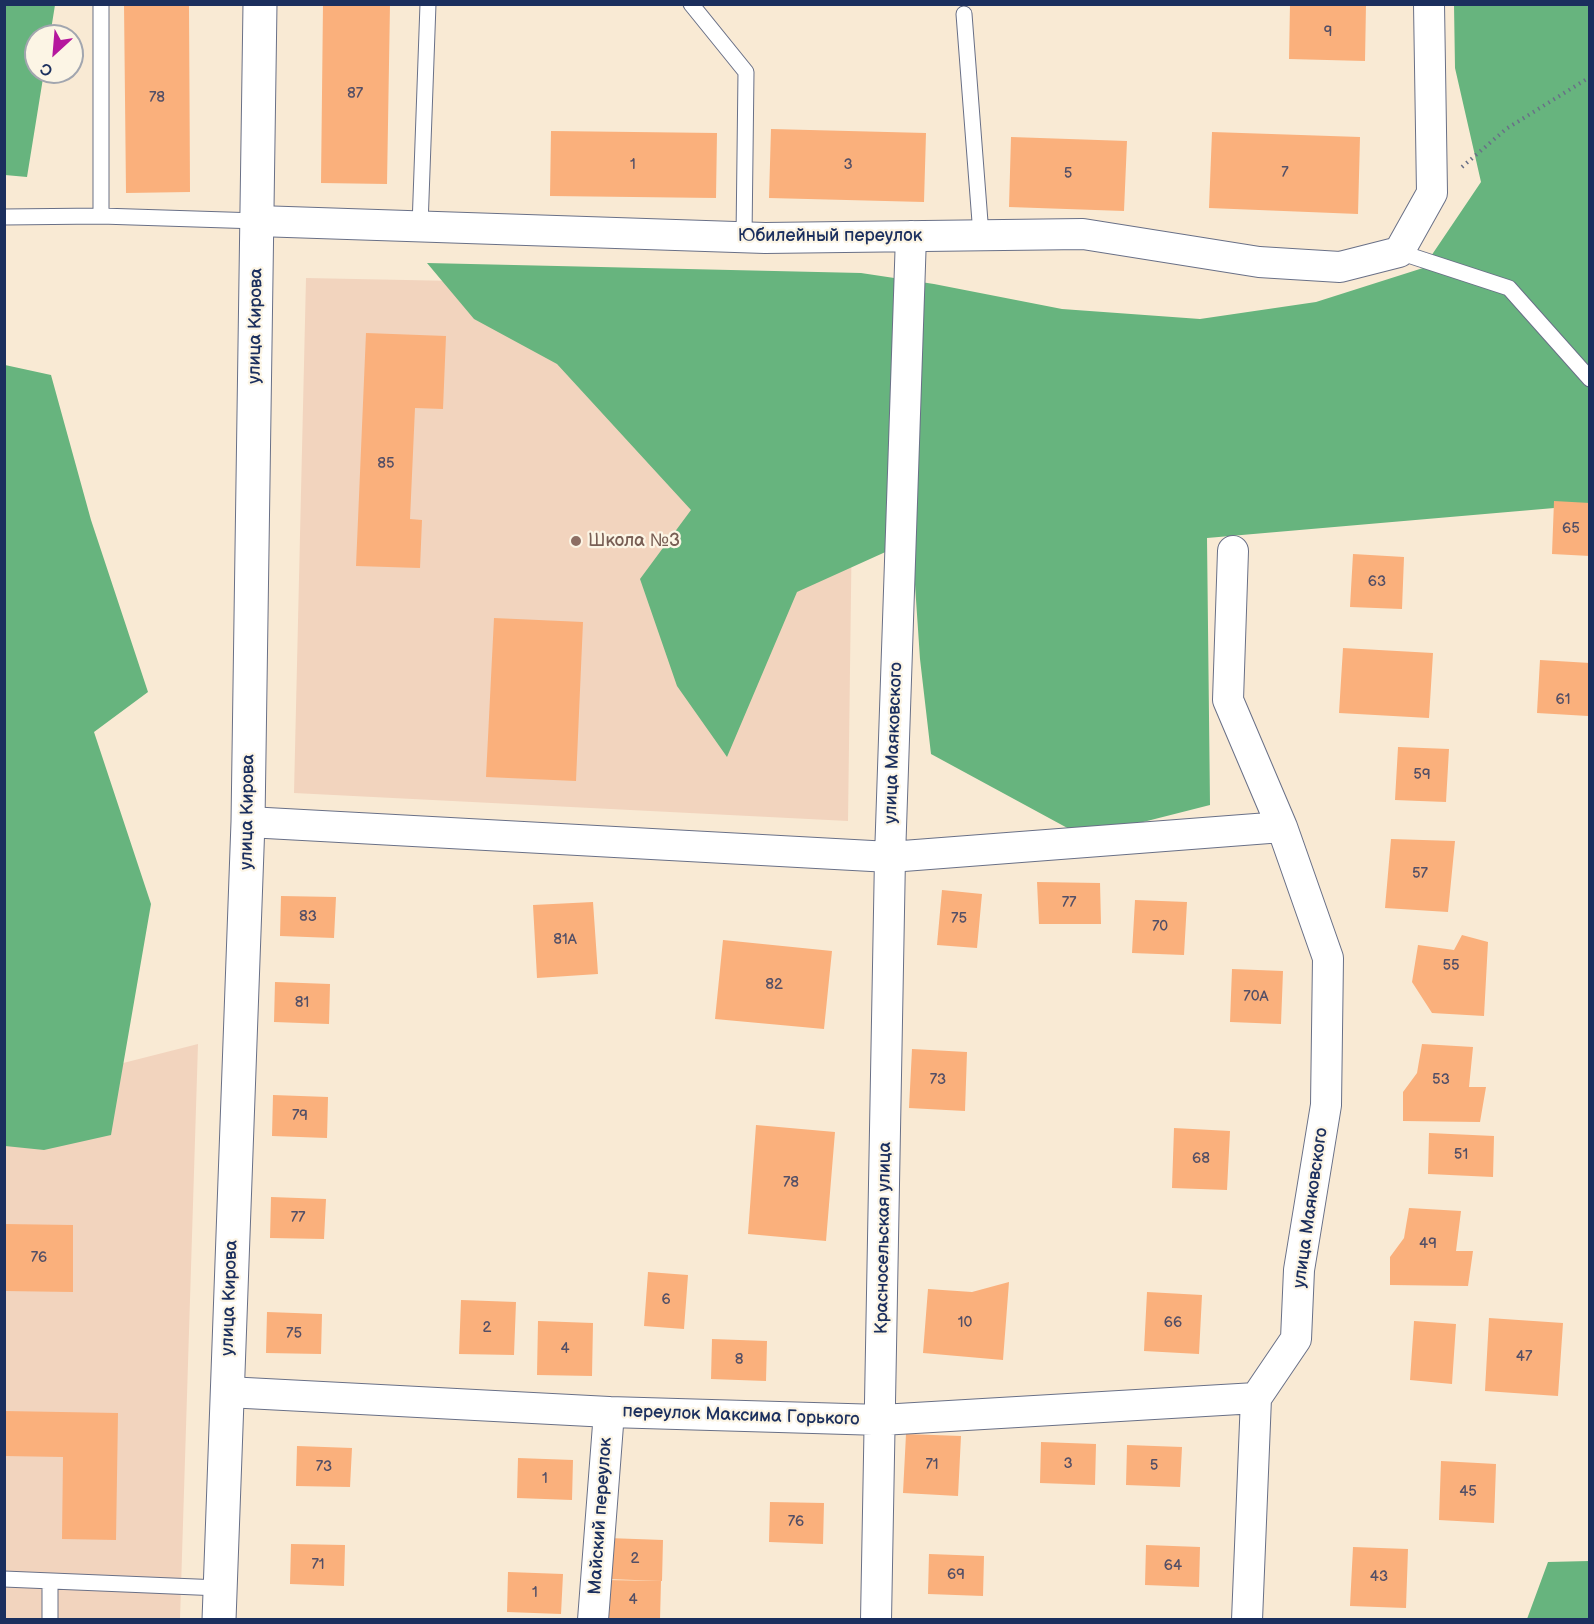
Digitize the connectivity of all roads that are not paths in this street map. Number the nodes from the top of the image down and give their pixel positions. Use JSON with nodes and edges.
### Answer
{"nodes":[{"id":1,"x":101,"y":4,"type":"edge"},
{"id":2,"x":260,"y":4,"type":"edge"},
{"id":3,"x":428,"y":4,"type":"edge"},
{"id":4,"x":691,"y":4,"type":"edge"},
{"id":5,"x":1429,"y":4,"type":"edge"},
{"id":6,"x":964,"y":14,"type":"dead end"},
{"id":7,"x":101,"y":216,"type":"junction"},
{"id":8,"x":4,"y":217,"type":"edge"},
{"id":9,"x":258,"y":221,"type":"junction"},
{"id":10,"x":420,"y":226,"type":"junction"},
{"id":11,"x":981,"y":235,"type":"junction"},
{"id":12,"x":910,"y":236,"type":"junction"},
{"id":13,"x":744,"y":237,"type":"junction"},
{"id":14,"x":1399,"y":252,"type":"junction"},
{"id":15,"x":1590,"y":379,"type":"edge"},
{"id":16,"x":1233,"y":551,"type":"dead end"},
{"id":17,"x":248,"y":822,"type":"junction"},
{"id":18,"x":1282,"y":827,"type":"junction"},
{"id":19,"x":890,"y":857,"type":"junction"},
{"id":20,"x":226,"y":1392,"type":"junction"},
{"id":21,"x":1256,"y":1398,"type":"junction"},
{"id":22,"x":609,"y":1412,"type":"junction"},
{"id":23,"x":881,"y":1420,"type":"junction"},
{"id":24,"x":4,"y":1579,"type":"edge"},
{"id":25,"x":51,"y":1581,"type":"junction"},
{"id":26,"x":220,"y":1588,"type":"junction"},
{"id":27,"x":50,"y":1620,"type":"edge"},
{"id":28,"x":219,"y":1620,"type":"edge"},
{"id":29,"x":593,"y":1620,"type":"edge"},
{"id":30,"x":876,"y":1620,"type":"edge"},
{"id":31,"x":1246,"y":1620,"type":"edge"}],
"edges":[{"from":1,"to":7,"type":"lane"},
{"from":2,"to":9,"type":"street","name":"улица Кирова"},
{"from":3,"to":10,"type":"lane"},
{"from":4,"to":13,"type":"lane"},
{"from":5,"to":14,"type":"street"},
{"from":6,"to":11,"type":"lane"},
{"from":7,"to":8,"type":"lane"},
{"from":7,"to":9,"type":"lane"},
{"from":9,"to":10,"type":"street","name":"Юбилейный переулок"},
{"from":9,"to":17,"type":"street","name":"улица Кирова"},
{"from":10,"to":13,"type":"street","name":"Юбилейный переулок"},
{"from":11,"to":12,"type":"street","name":"Юбилейный переулок"},
{"from":11,"to":14,"type":"street","name":"Юбилейный переулок"},
{"from":12,"to":13,"type":"street","name":"Юбилейный переулок"},
{"from":12,"to":19,"type":"street","name":"улица Маяковского"},
{"from":14,"to":15,"type":"lane"},
{"from":16,"to":18,"type":"street","name":"улица Маяковского"},
{"from":17,"to":19,"type":"street"},
{"from":17,"to":20,"type":"street","name":"улица Кирова"},
{"from":18,"to":19,"type":"street"},
{"from":18,"to":21,"type":"street","name":"улица Маяковского"},
{"from":19,"to":23,"type":"street","name":"Красносельская улица"},
{"from":20,"to":22,"type":"street","name":"переулок Максима Горького"},
{"from":20,"to":26,"type":"street","name":"улица Кирова"},
{"from":21,"to":23,"type":"street","name":"переулок Максима Горького"},
{"from":21,"to":31,"type":"street"},
{"from":22,"to":23,"type":"street","name":"переулок Максима Горького"},
{"from":22,"to":29,"type":"street","name":"Майский переулок"},
{"from":23,"to":30,"type":"street","name":"Красносельская улица"},
{"from":24,"to":25,"type":"lane"},
{"from":25,"to":26,"type":"lane"},
{"from":25,"to":27,"type":"lane"},
{"from":26,"to":28,"type":"street","name":"улица Кирова"}]}
